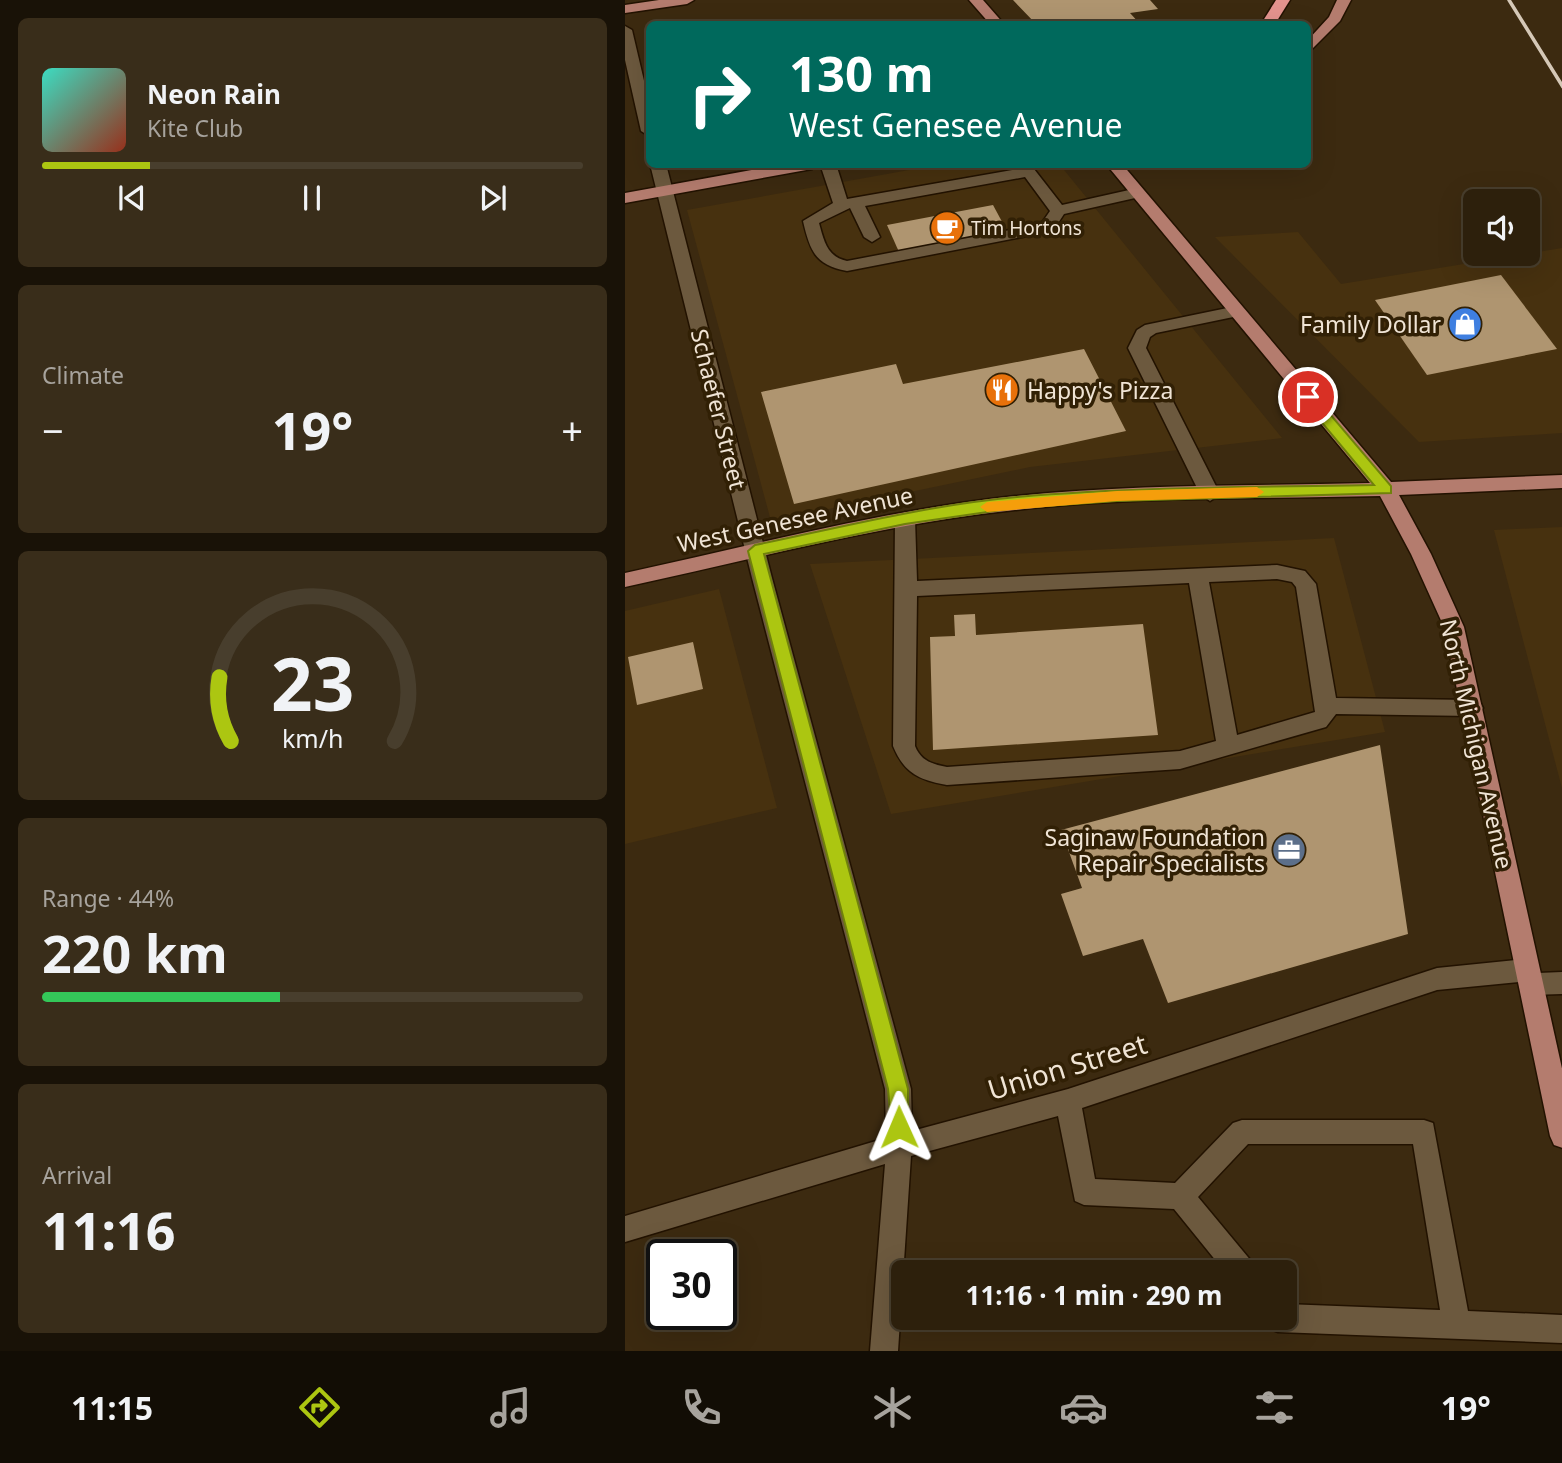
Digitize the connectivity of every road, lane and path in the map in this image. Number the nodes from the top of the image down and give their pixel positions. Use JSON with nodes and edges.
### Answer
{"nodes":[{"id":1,"x":687,"y":0,"type":"edge"},
{"id":2,"x":976,"y":0,"type":"edge"},
{"id":3,"x":1283,"y":0,"type":"edge"},
{"id":4,"x":1344,"y":0,"type":"edge"},
{"id":5,"x":625,"y":9,"type":"edge"},
{"id":6,"x":994,"y":21,"type":"edge"},
{"id":7,"x":1270,"y":21,"type":"edge"},
{"id":8,"x":625,"y":30,"type":"edge"},
{"id":9,"x":1311,"y":45,"type":"edge"},
{"id":10,"x":646,"y":118,"type":"edge"},
{"id":11,"x":659,"y":168,"type":"edge"},
{"id":12,"x":790,"y":168,"type":"edge"},
{"id":13,"x":830,"y":168,"type":"edge"},
{"id":14,"x":1116,"y":168,"type":"edge"},
{"id":15,"x":662,"y":191,"type":"junction"},
{"id":16,"x":1138,"y":193,"type":"junction"},
{"id":17,"x":625,"y":198,"type":"edge"},
{"id":18,"x":848,"y":204,"type":"junction"},
{"id":19,"x":1058,"y":211,"type":"junction"},
{"id":20,"x":872,"y":237,"type":"dead end"},
{"id":21,"x":1237,"y":311,"type":"junction"},
{"id":22,"x":1562,"y":481,"type":"edge"},
{"id":23,"x":1386,"y":489,"type":"junction"},
{"id":24,"x":1210,"y":494,"type":"junction"},
{"id":25,"x":905,"y":519,"type":"junction"},
{"id":26,"x":755,"y":551,"type":"junction"},
{"id":27,"x":1198,"y":575,"type":"junction"},
{"id":28,"x":625,"y":580,"type":"edge"},
{"id":29,"x":907,"y":589,"type":"junction"},
{"id":30,"x":1327,"y":706,"type":"junction"},
{"id":31,"x":1471,"y":708,"type":"junction"},
{"id":32,"x":1228,"y":747,"type":"junction"},
{"id":33,"x":1528,"y":977,"type":"junction"},
{"id":34,"x":1562,"y":983,"type":"edge"},
{"id":35,"x":1068,"y":1101,"type":"junction"},
{"id":36,"x":1559,"y":1105,"type":"edge"},
{"id":37,"x":1562,"y":1136,"type":"edge"},
{"id":38,"x":899,"y":1146,"type":"junction"},
{"id":39,"x":1181,"y":1196,"type":"junction"},
{"id":40,"x":625,"y":1229,"type":"edge"},
{"id":41,"x":1232,"y":1260,"type":"edge"},
{"id":42,"x":1297,"y":1319,"type":"edge"},
{"id":43,"x":1457,"y":1326,"type":"junction"},
{"id":44,"x":1562,"y":1329,"type":"edge"},
{"id":45,"x":884,"y":1351,"type":"edge"}],
"edges":[{"from":1,"to":5,"type":"main road"},
{"from":2,"to":6,"type":"main road"},
{"from":3,"to":7,"type":"highway"},
{"from":4,"to":9,"type":"main road"},
{"from":8,"to":10,"type":"street"},
{"from":11,"to":15,"type":"street","name":"Schaefer Street"},
{"from":12,"to":15,"type":"main road"},
{"from":13,"to":18,"type":"street"},
{"from":14,"to":16,"type":"main road","name":"North Michigan Avenue"},
{"from":15,"to":17,"type":"main road"},
{"from":15,"to":26,"type":"street","name":"Schaefer Street"},
{"from":16,"to":19,"type":"street"},
{"from":16,"to":21,"type":"main road","name":"North Michigan Avenue"},
{"from":18,"to":19,"type":"street"},
{"from":18,"to":19,"type":"street"},
{"from":18,"to":20,"type":"street"},
{"from":21,"to":23,"type":"main road","name":"North Michigan Avenue"},
{"from":21,"to":24,"type":"street"},
{"from":22,"to":23,"type":"main road","name":"West Genesee Avenue"},
{"from":23,"to":24,"type":"main road","name":"West Genesee Avenue"},
{"from":23,"to":31,"type":"main road","name":"North Michigan Avenue"},
{"from":24,"to":25,"type":"main road","name":"West Genesee Avenue"},
{"from":25,"to":26,"type":"main road","name":"West Genesee Avenue"},
{"from":25,"to":29,"type":"street"},
{"from":26,"to":28,"type":"main road","name":"West Genesee Avenue"},
{"from":26,"to":38,"type":"street","name":"Schaefer Street"},
{"from":27,"to":29,"type":"street"},
{"from":27,"to":30,"type":"street"},
{"from":27,"to":32,"type":"street"},
{"from":29,"to":32,"type":"street"},
{"from":30,"to":31,"type":"street"},
{"from":30,"to":32,"type":"street"},
{"from":31,"to":33,"type":"main road","name":"North Michigan Avenue"},
{"from":33,"to":34,"type":"street","name":"Union Street"},
{"from":33,"to":35,"type":"street","name":"Union Street"},
{"from":33,"to":36,"type":"main road","name":"North Michigan Avenue"},
{"from":35,"to":38,"type":"street","name":"Union Street"},
{"from":35,"to":39,"type":"street"},
{"from":36,"to":37,"type":"main road","name":"North Michigan Avenue"},
{"from":38,"to":40,"type":"street","name":"Union Street"},
{"from":38,"to":45,"type":"street","name":"Schaefer Street"},
{"from":39,"to":41,"type":"street"},
{"from":39,"to":43,"type":"street"},
{"from":42,"to":43,"type":"street"},
{"from":43,"to":44,"type":"street"}]}
